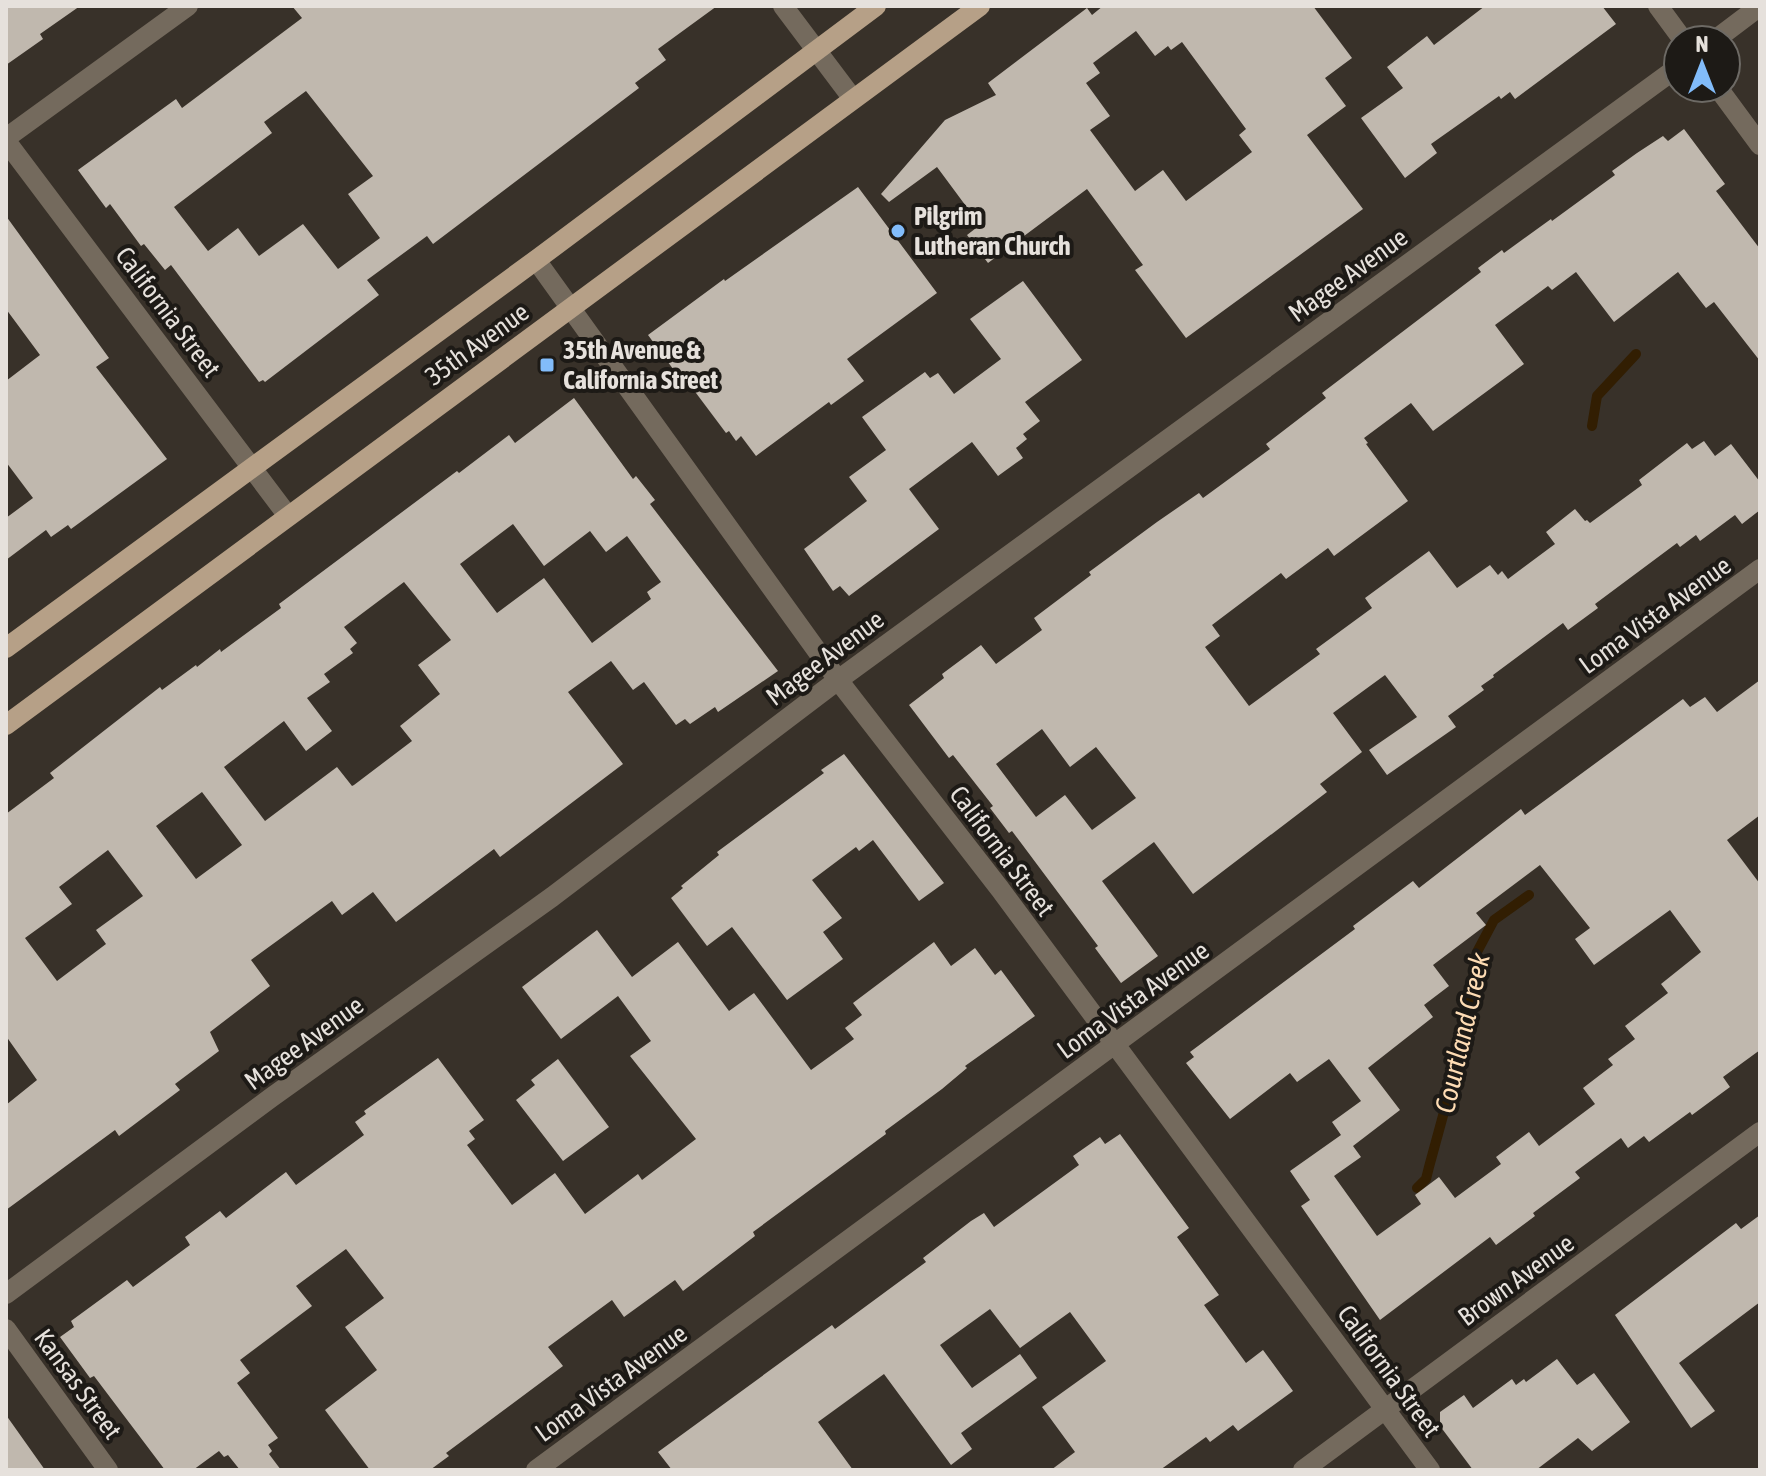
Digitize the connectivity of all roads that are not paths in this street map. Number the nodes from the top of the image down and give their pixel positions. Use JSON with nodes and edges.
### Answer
{"nodes":[{"id":1,"x":188,"y":6,"type":"edge"},
{"id":2,"x":783,"y":6,"type":"edge"},
{"id":3,"x":876,"y":6,"type":"edge"},
{"id":4,"x":980,"y":6,"type":"edge"},
{"id":5,"x":1658,"y":6,"type":"edge"},
{"id":6,"x":1760,"y":6,"type":"edge"},
{"id":7,"x":1671,"y":24,"type":"edge"},
{"id":8,"x":1736,"y":24,"type":"edge"},
{"id":9,"x":816,"y":51,"type":"junction"},
{"id":10,"x":1662,"y":79,"type":"edge"},
{"id":11,"x":853,"y":99,"type":"junction"},
{"id":12,"x":1730,"y":104,"type":"edge"},
{"id":13,"x":6,"y":139,"type":"edge"},
{"id":14,"x":1760,"y":145,"type":"edge"},
{"id":15,"x":536,"y":260,"type":"junction"},
{"id":16,"x":570,"y":308,"type":"junction"},
{"id":17,"x":253,"y":467,"type":"junction"},
{"id":18,"x":288,"y":516,"type":"junction"},
{"id":19,"x":1760,"y":569,"type":"edge"},
{"id":20,"x":6,"y":648,"type":"edge"},
{"id":21,"x":838,"y":680,"type":"junction"},
{"id":22,"x":6,"y":725,"type":"edge"},
{"id":23,"x":1114,"y":1046,"type":"junction"},
{"id":24,"x":1760,"y":1132,"type":"edge"},
{"id":25,"x":6,"y":1294,"type":"edge"},
{"id":26,"x":6,"y":1329,"type":"edge"},
{"id":27,"x":1386,"y":1409,"type":"junction"},
{"id":28,"x":108,"y":1470,"type":"edge"},
{"id":29,"x":536,"y":1470,"type":"edge"},
{"id":30,"x":1303,"y":1470,"type":"edge"},
{"id":31,"x":1430,"y":1470,"type":"edge"}],
"edges":[{"from":1,"to":13,"type":"street"},
{"from":2,"to":9,"type":"street"},
{"from":3,"to":9,"type":"main road","name":"35th Avenue"},
{"from":4,"to":11,"type":"main road","name":"35th Avenue"},
{"from":5,"to":7,"type":"street"},
{"from":6,"to":8,"type":"street"},
{"from":9,"to":11,"type":"street"},
{"from":9,"to":15,"type":"main road","name":"35th Avenue"},
{"from":10,"to":21,"type":"street","name":"Magee Avenue"},
{"from":11,"to":16,"type":"main road","name":"35th Avenue"},
{"from":12,"to":14,"type":"street"},
{"from":13,"to":17,"type":"street","name":"California Street"},
{"from":15,"to":16,"type":"street","name":"California Street"},
{"from":15,"to":17,"type":"main road","name":"35th Avenue"},
{"from":16,"to":18,"type":"main road","name":"35th Avenue"},
{"from":16,"to":21,"type":"street","name":"California Street"},
{"from":17,"to":18,"type":"street","name":"California Street"},
{"from":17,"to":20,"type":"main road","name":"35th Avenue"},
{"from":18,"to":22,"type":"main road","name":"35th Avenue"},
{"from":19,"to":23,"type":"street","name":"Loma Vista Avenue"},
{"from":21,"to":23,"type":"street","name":"California Street"},
{"from":21,"to":25,"type":"street","name":"Magee Avenue"},
{"from":23,"to":27,"type":"street","name":"California Street"},
{"from":23,"to":29,"type":"street","name":"Loma Vista Avenue"},
{"from":24,"to":27,"type":"street","name":"Brown Avenue"},
{"from":26,"to":28,"type":"street","name":"Kansas Street"},
{"from":27,"to":30,"type":"street","name":"Brown Avenue"},
{"from":27,"to":31,"type":"street","name":"California Street"}]}
